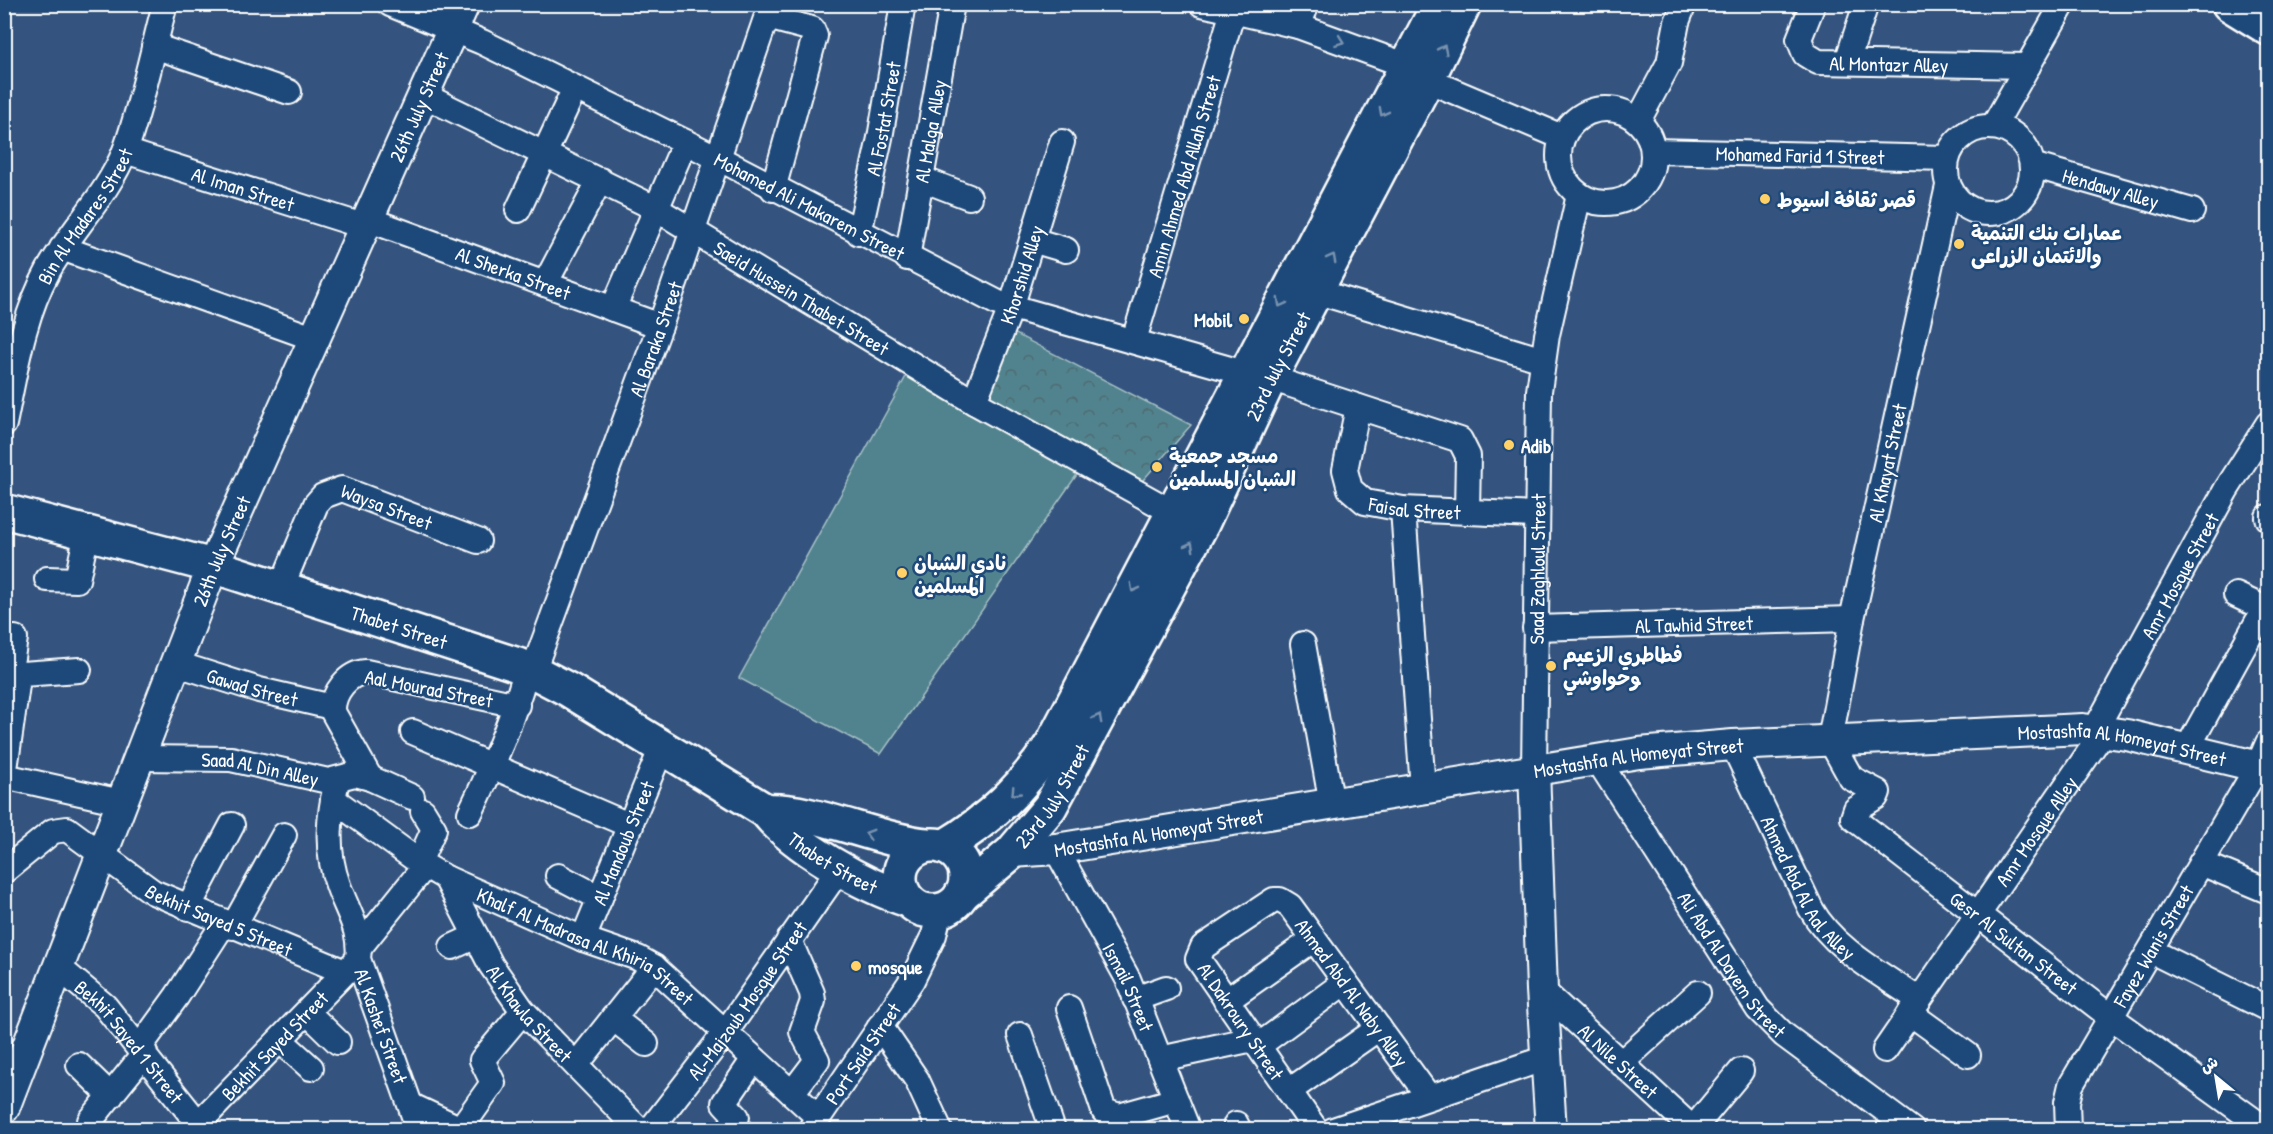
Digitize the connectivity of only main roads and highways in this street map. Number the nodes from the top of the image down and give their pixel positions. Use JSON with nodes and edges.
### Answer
{"nodes":[{"id":1,"x":1439,"y":4,"type":"edge"},
{"id":2,"x":1464,"y":4,"type":"edge"},
{"id":3,"x":2229,"y":4,"type":"edge"},
{"id":4,"x":2268,"y":28,"type":"edge"},
{"id":5,"x":1418,"y":73,"type":"junction"},
{"id":6,"x":1257,"y":376,"type":"junction"},
{"id":7,"x":4,"y":511,"type":"edge"},
{"id":8,"x":1049,"y":777,"type":"junction"},
{"id":9,"x":766,"y":811,"type":"junction"},
{"id":10,"x":985,"y":820,"type":"junction"},
{"id":11,"x":935,"y":846,"type":"junction"},
{"id":12,"x":1012,"y":852,"type":"junction"},
{"id":13,"x":908,"y":900,"type":"junction"},
{"id":14,"x":951,"y":902,"type":"junction"}],
"edges":[{"from":1,"to":5,"type":"main road","name":"23rd July Street"},
{"from":5,"to":2,"type":"main road","name":"23rd July Street","one_way":true},
{"from":3,"to":4,"type":"main road"},
{"from":5,"to":6,"type":"main road","name":"23rd July Street","one_way":true},
{"from":6,"to":5,"type":"main road","name":"23rd July Street","one_way":true},
{"from":8,"to":6,"type":"main road","name":"23rd July Street","one_way":true},
{"from":6,"to":8,"type":"main road","name":"23rd July Street","one_way":true},
{"from":7,"to":9,"type":"main road","name":"Thabet Street"},
{"from":8,"to":10,"type":"main road","name":"23rd July Street","one_way":true},
{"from":8,"to":12,"type":"main road","name":"23rd July Street"},
{"from":11,"to":9,"type":"main road","name":"Thabet Street","one_way":true},
{"from":9,"to":13,"type":"main road","name":"Thabet Street"},
{"from":10,"to":11,"type":"main road","name":"23rd July Street"},
{"from":10,"to":12,"type":"main road"},
{"from":11,"to":13,"type":"main road"},
{"from":11,"to":14,"type":"main road"},
{"from":12,"to":14,"type":"main road","name":"23rd July Street"},
{"from":13,"to":14,"type":"main road"}]}
